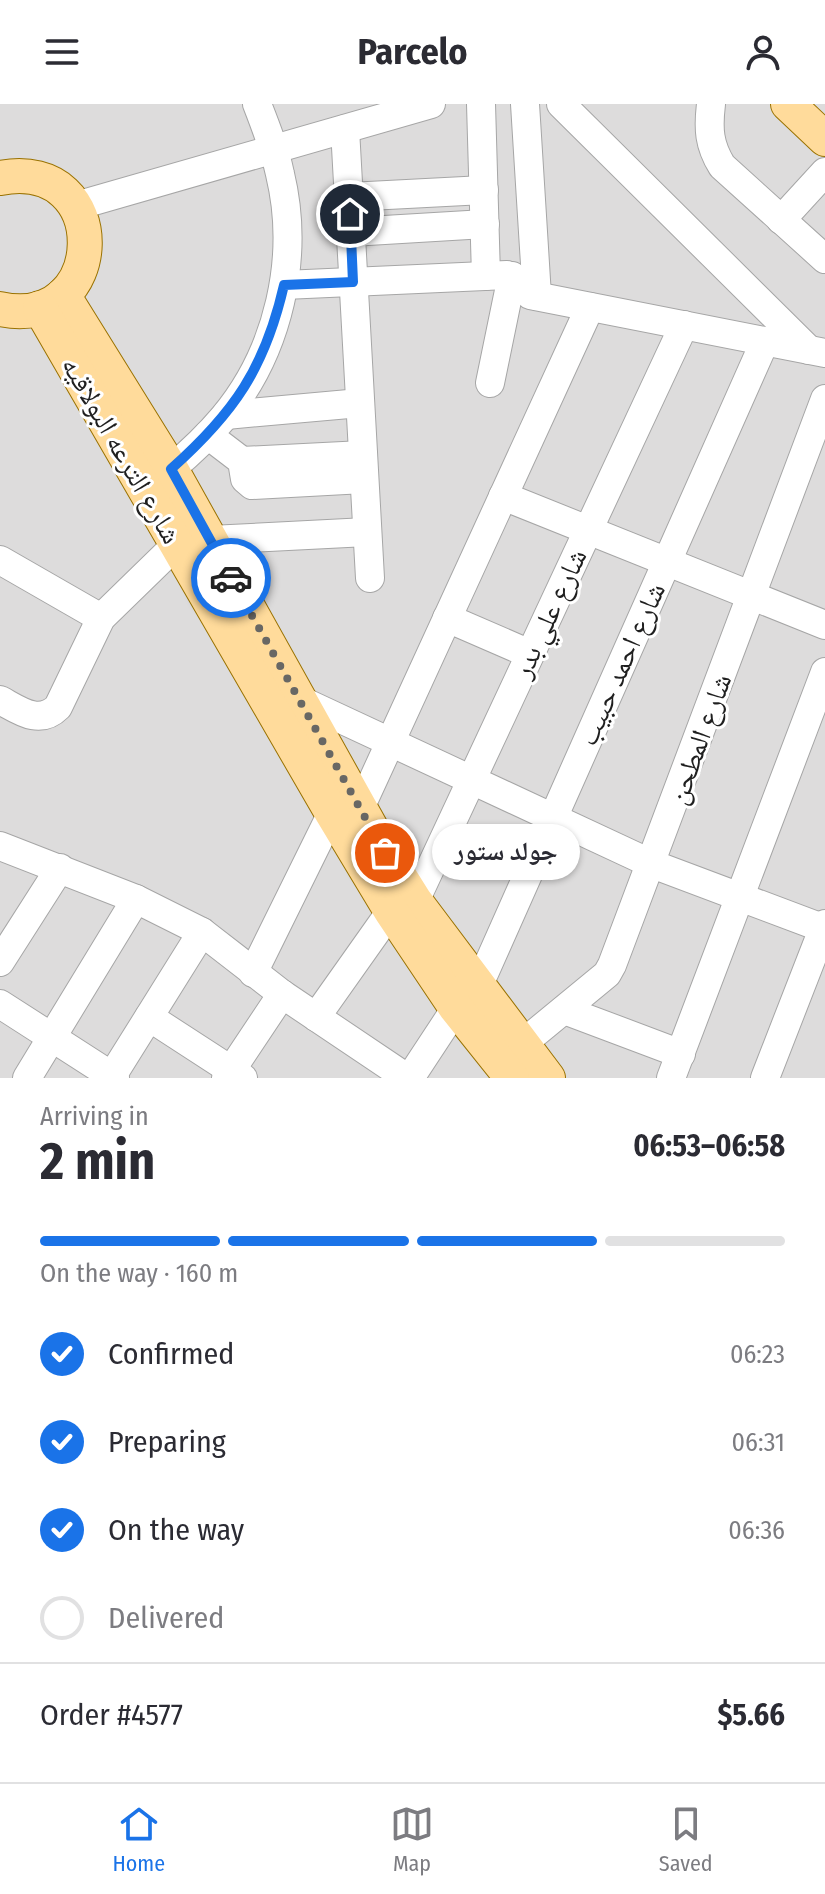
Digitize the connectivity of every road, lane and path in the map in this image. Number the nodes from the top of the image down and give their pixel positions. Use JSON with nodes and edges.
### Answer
{"nodes":[{"id":1,"x":257,"y":104,"type":"edge"},
{"id":2,"x":481,"y":104,"type":"edge"},
{"id":3,"x":525,"y":104,"type":"edge"},
{"id":4,"x":561,"y":104,"type":"edge"},
{"id":5,"x":711,"y":104,"type":"edge"},
{"id":6,"x":788,"y":104,"type":"edge"},
{"id":7,"x":417,"y":106,"type":"edge"},
{"id":8,"x":345,"y":129,"type":"junction"},
{"id":9,"x":825,"y":139,"type":"edge"},
{"id":10,"x":274,"y":150,"type":"junction"},
{"id":11,"x":825,"y":172,"type":"edge"},
{"id":12,"x":0,"y":178,"type":"edge"},
{"id":13,"x":484,"y":190,"type":"junction"},
{"id":14,"x":349,"y":197,"type":"junction"},
{"id":15,"x":76,"y":206,"type":"junction"},
{"id":16,"x":781,"y":220,"type":"junction"},
{"id":17,"x":485,"y":224,"type":"junction"},
{"id":18,"x":351,"y":232,"type":"junction"},
{"id":19,"x":825,"y":259,"type":"edge"},
{"id":20,"x":499,"y":276,"type":"junction"},
{"id":21,"x":353,"y":282,"type":"junction"},
{"id":22,"x":284,"y":285,"type":"junction"},
{"id":23,"x":537,"y":296,"type":"junction"},
{"id":24,"x":52,"y":301,"type":"junction"},
{"id":25,"x":590,"y":307,"type":"junction"},
{"id":26,"x":0,"y":309,"type":"edge"},
{"id":27,"x":684,"y":325,"type":"junction"},
{"id":28,"x":765,"y":341,"type":"junction"},
{"id":29,"x":817,"y":352,"type":"edge"},
{"id":30,"x":490,"y":383,"type":"dead end"},
{"id":31,"x":825,"y":399,"type":"edge"},
{"id":32,"x":360,"y":403,"type":"junction"},
{"id":33,"x":217,"y":425,"type":"junction"},
{"id":34,"x":364,"y":467,"type":"junction"},
{"id":35,"x":171,"y":469,"type":"junction"},
{"id":36,"x":503,"y":496,"type":"junction"},
{"id":37,"x":588,"y":530,"type":"junction"},
{"id":38,"x":367,"y":532,"type":"junction"},
{"id":39,"x":193,"y":542,"type":"junction"},
{"id":40,"x":0,"y":560,"type":"edge"},
{"id":41,"x":666,"y":561,"type":"junction"},
{"id":42,"x":370,"y":578,"type":"dead end"},
{"id":43,"x":752,"y":596,"type":"junction"},
{"id":44,"x":101,"y":618,"type":"junction"},
{"id":45,"x":447,"y":618,"type":"junction"},
{"id":46,"x":825,"y":625,"type":"edge"},
{"id":47,"x":530,"y":654,"type":"junction"},
{"id":48,"x":825,"y":672,"type":"edge"},
{"id":49,"x":0,"y":700,"type":"edge"},
{"id":50,"x":300,"y":700,"type":"junction"},
{"id":51,"x":390,"y":742,"type":"junction"},
{"id":52,"x":471,"y":780,"type":"junction"},
{"id":53,"x":346,"y":809,"type":"junction"},
{"id":54,"x":553,"y":818,"type":"junction"},
{"id":55,"x":0,"y":846,"type":"edge"},
{"id":56,"x":652,"y":864,"type":"junction"},
{"id":57,"x":60,"y":868,"type":"junction"},
{"id":58,"x":739,"y":897,"type":"junction"},
{"id":59,"x":136,"y":899,"type":"junction"},
{"id":60,"x":403,"y":906,"type":"junction"},
{"id":61,"x":824,"y":927,"type":"edge"},
{"id":62,"x":202,"y":932,"type":"junction"},
{"id":63,"x":0,"y":962,"type":"edge"},
{"id":64,"x":253,"y":973,"type":"junction"},
{"id":65,"x":282,"y":994,"type":"junction"},
{"id":66,"x":467,"y":997,"type":"junction"},
{"id":67,"x":0,"y":1004,"type":"edge"},
{"id":68,"x":564,"y":1010,"type":"junction"},
{"id":69,"x":149,"y":1017,"type":"junction"},
{"id":70,"x":316,"y":1017,"type":"junction"},
{"id":71,"x":52,"y":1036,"type":"junction"},
{"id":72,"x":676,"y":1066,"type":"edge"},
{"id":73,"x":526,"y":1067,"type":"edge"},
{"id":74,"x":234,"y":1075,"type":"edge"},
{"id":75,"x":113,"y":1077,"type":"edge"},
{"id":76,"x":27,"y":1078,"type":"edge"},
{"id":77,"x":408,"y":1078,"type":"edge"},
{"id":78,"x":765,"y":1078,"type":"edge"}],
"edges":[{"from":1,"to":10,"type":"street"},
{"from":2,"to":13,"type":"street"},
{"from":3,"to":23,"type":"street"},
{"from":4,"to":29,"type":"street"},
{"from":5,"to":16,"type":"street"},
{"from":6,"to":9,"type":"main road"},
{"from":7,"to":8,"type":"street"},
{"from":8,"to":10,"type":"street"},
{"from":8,"to":14,"type":"street"},
{"from":10,"to":15,"type":"street"},
{"from":10,"to":22,"type":"street"},
{"from":11,"to":16,"type":"street"},
{"from":12,"to":15,"type":"main road"},
{"from":13,"to":14,"type":"street"},
{"from":13,"to":17,"type":"street"},
{"from":14,"to":18,"type":"street"},
{"from":15,"to":24,"type":"main road"},
{"from":16,"to":19,"type":"street"},
{"from":17,"to":18,"type":"street"},
{"from":17,"to":20,"type":"street"},
{"from":18,"to":21,"type":"street"},
{"from":20,"to":21,"type":"street"},
{"from":20,"to":23,"type":"street"},
{"from":20,"to":30,"type":"street"},
{"from":21,"to":22,"type":"street"},
{"from":21,"to":32,"type":"street"},
{"from":22,"to":33,"type":"street"},
{"from":23,"to":25,"type":"street"},
{"from":24,"to":26,"type":"main road"},
{"from":24,"to":35,"type":"main road","name":"شارع الترعه البولاقيه"},
{"from":24,"to":39,"type":"main road","name":"شارع الترعه البولاقيه"},
{"from":25,"to":27,"type":"street"},
{"from":25,"to":36,"type":"street"},
{"from":27,"to":28,"type":"street"},
{"from":27,"to":37,"type":"street","name":"شارع علي بدر"},
{"from":28,"to":29,"type":"street"},
{"from":28,"to":41,"type":"street","name":"شارع احمد حبيب"},
{"from":31,"to":43,"type":"street","name":"شارع المطحن"},
{"from":32,"to":33,"type":"street"},
{"from":32,"to":34,"type":"street"},
{"from":33,"to":34,"type":"street"},
{"from":33,"to":35,"type":"street"},
{"from":34,"to":38,"type":"street"},
{"from":35,"to":39,"type":"main road","name":"شارع الترعه البولاقيه"},
{"from":36,"to":37,"type":"street"},
{"from":36,"to":45,"type":"street"},
{"from":37,"to":41,"type":"street"},
{"from":37,"to":47,"type":"street","name":"شارع علي بدر"},
{"from":38,"to":39,"type":"street"},
{"from":38,"to":42,"type":"street"},
{"from":39,"to":44,"type":"street"},
{"from":39,"to":50,"type":"main road","name":"شارع الترعه البولاقيه"},
{"from":39,"to":53,"type":"main road","name":"شارع الترعه البولاقيه"},
{"from":40,"to":44,"type":"street"},
{"from":41,"to":43,"type":"street"},
{"from":41,"to":54,"type":"street","name":"شارع احمد حبيب"},
{"from":43,"to":46,"type":"street"},
{"from":43,"to":56,"type":"street","name":"شارع المطحن"},
{"from":44,"to":49,"type":"street"},
{"from":45,"to":47,"type":"street"},
{"from":45,"to":51,"type":"street"},
{"from":47,"to":52,"type":"street","name":"شارع علي بدر"},
{"from":48,"to":58,"type":"street"},
{"from":50,"to":51,"type":"street"},
{"from":50,"to":53,"type":"main road","name":"شارع الترعه البولاقيه"},
{"from":51,"to":52,"type":"street"},
{"from":51,"to":53,"type":"street"},
{"from":52,"to":54,"type":"street"},
{"from":52,"to":60,"type":"street","name":"شارع علي بدر"},
{"from":53,"to":60,"type":"main road","name":"شارع الترعه البولاقيه"},
{"from":53,"to":64,"type":"street"},
{"from":54,"to":56,"type":"street"},
{"from":54,"to":66,"type":"street","name":"شارع احمد حبيب"},
{"from":55,"to":57,"type":"street"},
{"from":56,"to":58,"type":"street"},
{"from":56,"to":68,"type":"street","name":"شارع المطحن"},
{"from":57,"to":59,"type":"street"},
{"from":57,"to":63,"type":"street"},
{"from":58,"to":61,"type":"street"},
{"from":58,"to":72,"type":"street"},
{"from":59,"to":62,"type":"street"},
{"from":59,"to":71,"type":"street"},
{"from":60,"to":66,"type":"main road","name":"شارع الترعه البولاقيه"},
{"from":60,"to":70,"type":"street","name":"شارع علي بدر"},
{"from":61,"to":78,"type":"street"},
{"from":62,"to":64,"type":"street"},
{"from":62,"to":69,"type":"street"},
{"from":64,"to":65,"type":"street"},
{"from":65,"to":70,"type":"street"},
{"from":65,"to":74,"type":"street"},
{"from":66,"to":73,"type":"main road","name":"شارع الترعه البولاقيه"},
{"from":66,"to":77,"type":"street","name":"شارع احمد حبيب"},
{"from":67,"to":71,"type":"street"},
{"from":68,"to":72,"type":"street"},
{"from":68,"to":73,"type":"street","name":"شارع المطحن"},
{"from":69,"to":74,"type":"street"},
{"from":69,"to":75,"type":"street"},
{"from":70,"to":77,"type":"street"},
{"from":71,"to":75,"type":"street"},
{"from":71,"to":76,"type":"street"}]}
